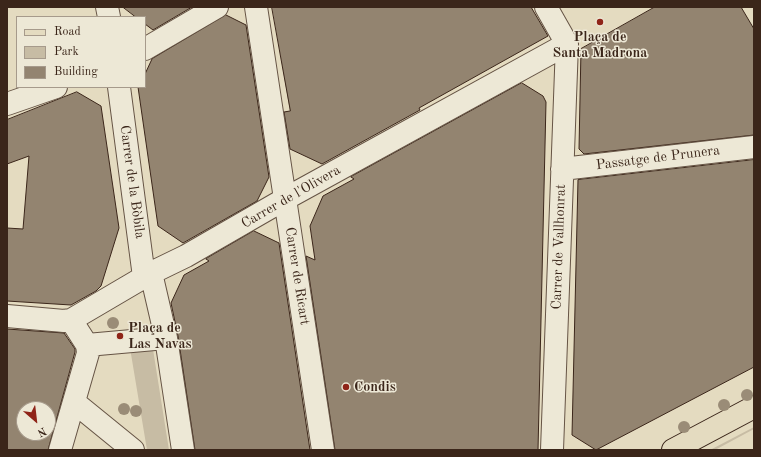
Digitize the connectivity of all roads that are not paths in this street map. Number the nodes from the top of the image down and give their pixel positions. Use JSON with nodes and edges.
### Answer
{"nodes":[{"id":1,"x":217,"y":7,"type":"edge"},
{"id":2,"x":256,"y":7,"type":"edge"},
{"id":3,"x":546,"y":7,"type":"edge"},
{"id":4,"x":567,"y":44,"type":"junction"},
{"id":5,"x":146,"y":48,"type":"edge"},
{"id":6,"x":53,"y":88,"type":"edge"},
{"id":7,"x":119,"y":88,"type":"edge"},
{"id":8,"x":7,"y":104,"type":"edge"},
{"id":9,"x":754,"y":147,"type":"edge"},
{"id":10,"x":562,"y":169,"type":"junction"},
{"id":11,"x":285,"y":199,"type":"junction"},
{"id":12,"x":148,"y":275,"type":"junction"},
{"id":13,"x":7,"y":316,"type":"edge"},
{"id":14,"x":71,"y":320,"type":"junction"},
{"id":15,"x":166,"y":338,"type":"junction"},
{"id":16,"x":87,"y":345,"type":"junction"},
{"id":17,"x":74,"y":402,"type":"junction"},
{"id":18,"x":754,"y":407,"type":"edge"},
{"id":19,"x":60,"y":450,"type":"edge"},
{"id":20,"x":133,"y":450,"type":"edge"},
{"id":21,"x":183,"y":450,"type":"edge"},
{"id":22,"x":324,"y":450,"type":"edge"},
{"id":23,"x":552,"y":450,"type":"edge"},
{"id":24,"x":673,"y":450,"type":"edge"}],
"edges":[{"from":1,"to":5,"type":"street"},
{"from":2,"to":11,"type":"street","name":"Carrer de Ricart"},
{"from":3,"to":4,"type":"street"},
{"from":4,"to":10,"type":"street","name":"Carrer de Vallhonrat"},
{"from":4,"to":11,"type":"street","name":"Carrer de l'Olivera"},
{"from":6,"to":8,"type":"street"},
{"from":7,"to":12,"type":"street","name":"Carrer de la Bòbila"},
{"from":9,"to":10,"type":"street","name":"Passatge de Prunera"},
{"from":10,"to":23,"type":"street","name":"Carrer de Vallhonrat"},
{"from":11,"to":12,"type":"street","name":"Carrer de l'Olivera"},
{"from":11,"to":22,"type":"street","name":"Carrer de Ricart"},
{"from":12,"to":14,"type":"street","name":"Carrer de l'Olivera"},
{"from":12,"to":15,"type":"street"},
{"from":13,"to":14,"type":"street"},
{"from":14,"to":16,"type":"street"},
{"from":15,"to":16,"type":"street"},
{"from":15,"to":21,"type":"street"},
{"from":16,"to":17,"type":"street"},
{"from":17,"to":19,"type":"street"},
{"from":17,"to":20,"type":"street"},
{"from":18,"to":24,"type":"main road"}]}
